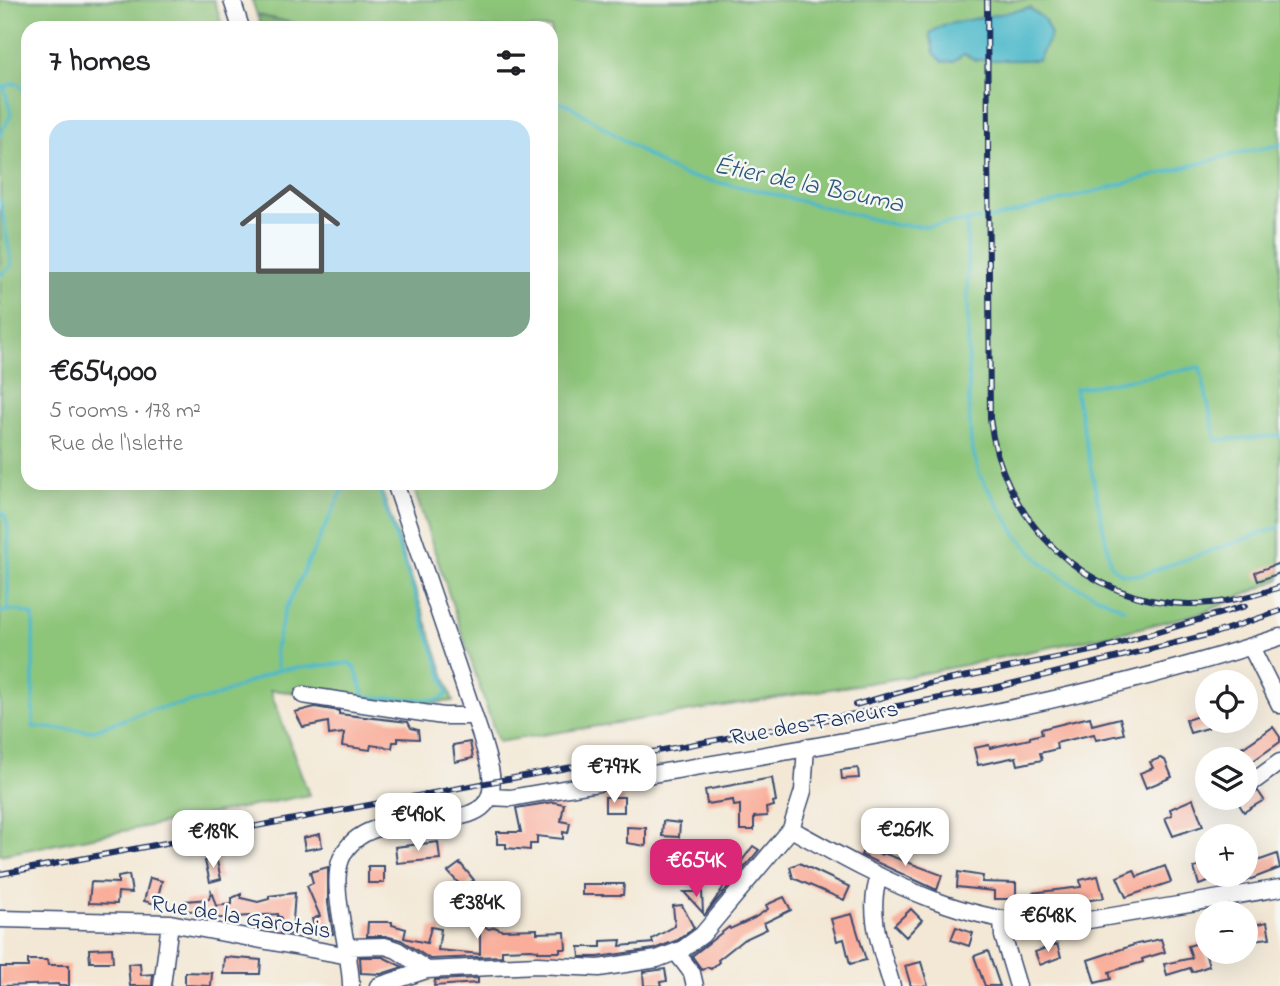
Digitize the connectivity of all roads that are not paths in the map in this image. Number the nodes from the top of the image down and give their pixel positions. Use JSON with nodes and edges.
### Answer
{"nodes":[{"id":1,"x":232,"y":0,"type":"edge"},
{"id":2,"x":239,"y":21,"type":"edge"},
{"id":3,"x":397,"y":490,"type":"edge"},
{"id":4,"x":1280,"y":637,"type":"edge"},
{"id":5,"x":1251,"y":647,"type":"junction"},
{"id":6,"x":303,"y":695,"type":"dead end"},
{"id":7,"x":1280,"y":705,"type":"edge"},
{"id":8,"x":474,"y":716,"type":"junction"},
{"id":9,"x":806,"y":747,"type":"junction"},
{"id":10,"x":1280,"y":762,"type":"edge"},
{"id":11,"x":1258,"y":778,"type":"edge"},
{"id":12,"x":489,"y":797,"type":"junction"},
{"id":13,"x":791,"y":829,"type":"junction"},
{"id":14,"x":879,"y":877,"type":"junction"},
{"id":15,"x":1280,"y":888,"type":"edge"},
{"id":16,"x":0,"y":919,"type":"edge"},
{"id":17,"x":1002,"y":920,"type":"junction"},
{"id":18,"x":170,"y":923,"type":"junction"},
{"id":19,"x":349,"y":952,"type":"junction"},
{"id":20,"x":676,"y":952,"type":"junction"},
{"id":21,"x":427,"y":970,"type":"junction"},
{"id":22,"x":162,"y":986,"type":"edge"},
{"id":23,"x":351,"y":986,"type":"edge"},
{"id":24,"x":378,"y":986,"type":"edge"},
{"id":25,"x":695,"y":986,"type":"edge"},
{"id":26,"x":892,"y":986,"type":"edge"},
{"id":27,"x":1018,"y":986,"type":"edge"}],
"edges":[{"from":1,"to":2,"type":"street"},
{"from":3,"to":8,"type":"street"},
{"from":4,"to":5,"type":"street","name":"Rue des Faneurs"},
{"from":5,"to":7,"type":"street"},
{"from":5,"to":9,"type":"street","name":"Rue des Faneurs"},
{"from":6,"to":8,"type":"street"},
{"from":8,"to":12,"type":"street"},
{"from":9,"to":12,"type":"street","name":"Rue des Faneurs"},
{"from":9,"to":13,"type":"street"},
{"from":10,"to":11,"type":"street"},
{"from":12,"to":19,"type":"street"},
{"from":13,"to":14,"type":"street"},
{"from":13,"to":20,"type":"street"},
{"from":14,"to":17,"type":"street"},
{"from":14,"to":26,"type":"street"},
{"from":15,"to":17,"type":"street"},
{"from":16,"to":18,"type":"street","name":"Rue de la Garotais"},
{"from":17,"to":27,"type":"street"},
{"from":18,"to":19,"type":"street","name":"Rue de la Garotais"},
{"from":18,"to":22,"type":"street"},
{"from":19,"to":21,"type":"street","name":"Rue de la Garotais"},
{"from":19,"to":23,"type":"street"},
{"from":20,"to":21,"type":"street"},
{"from":20,"to":25,"type":"street"},
{"from":21,"to":24,"type":"street"}]}
